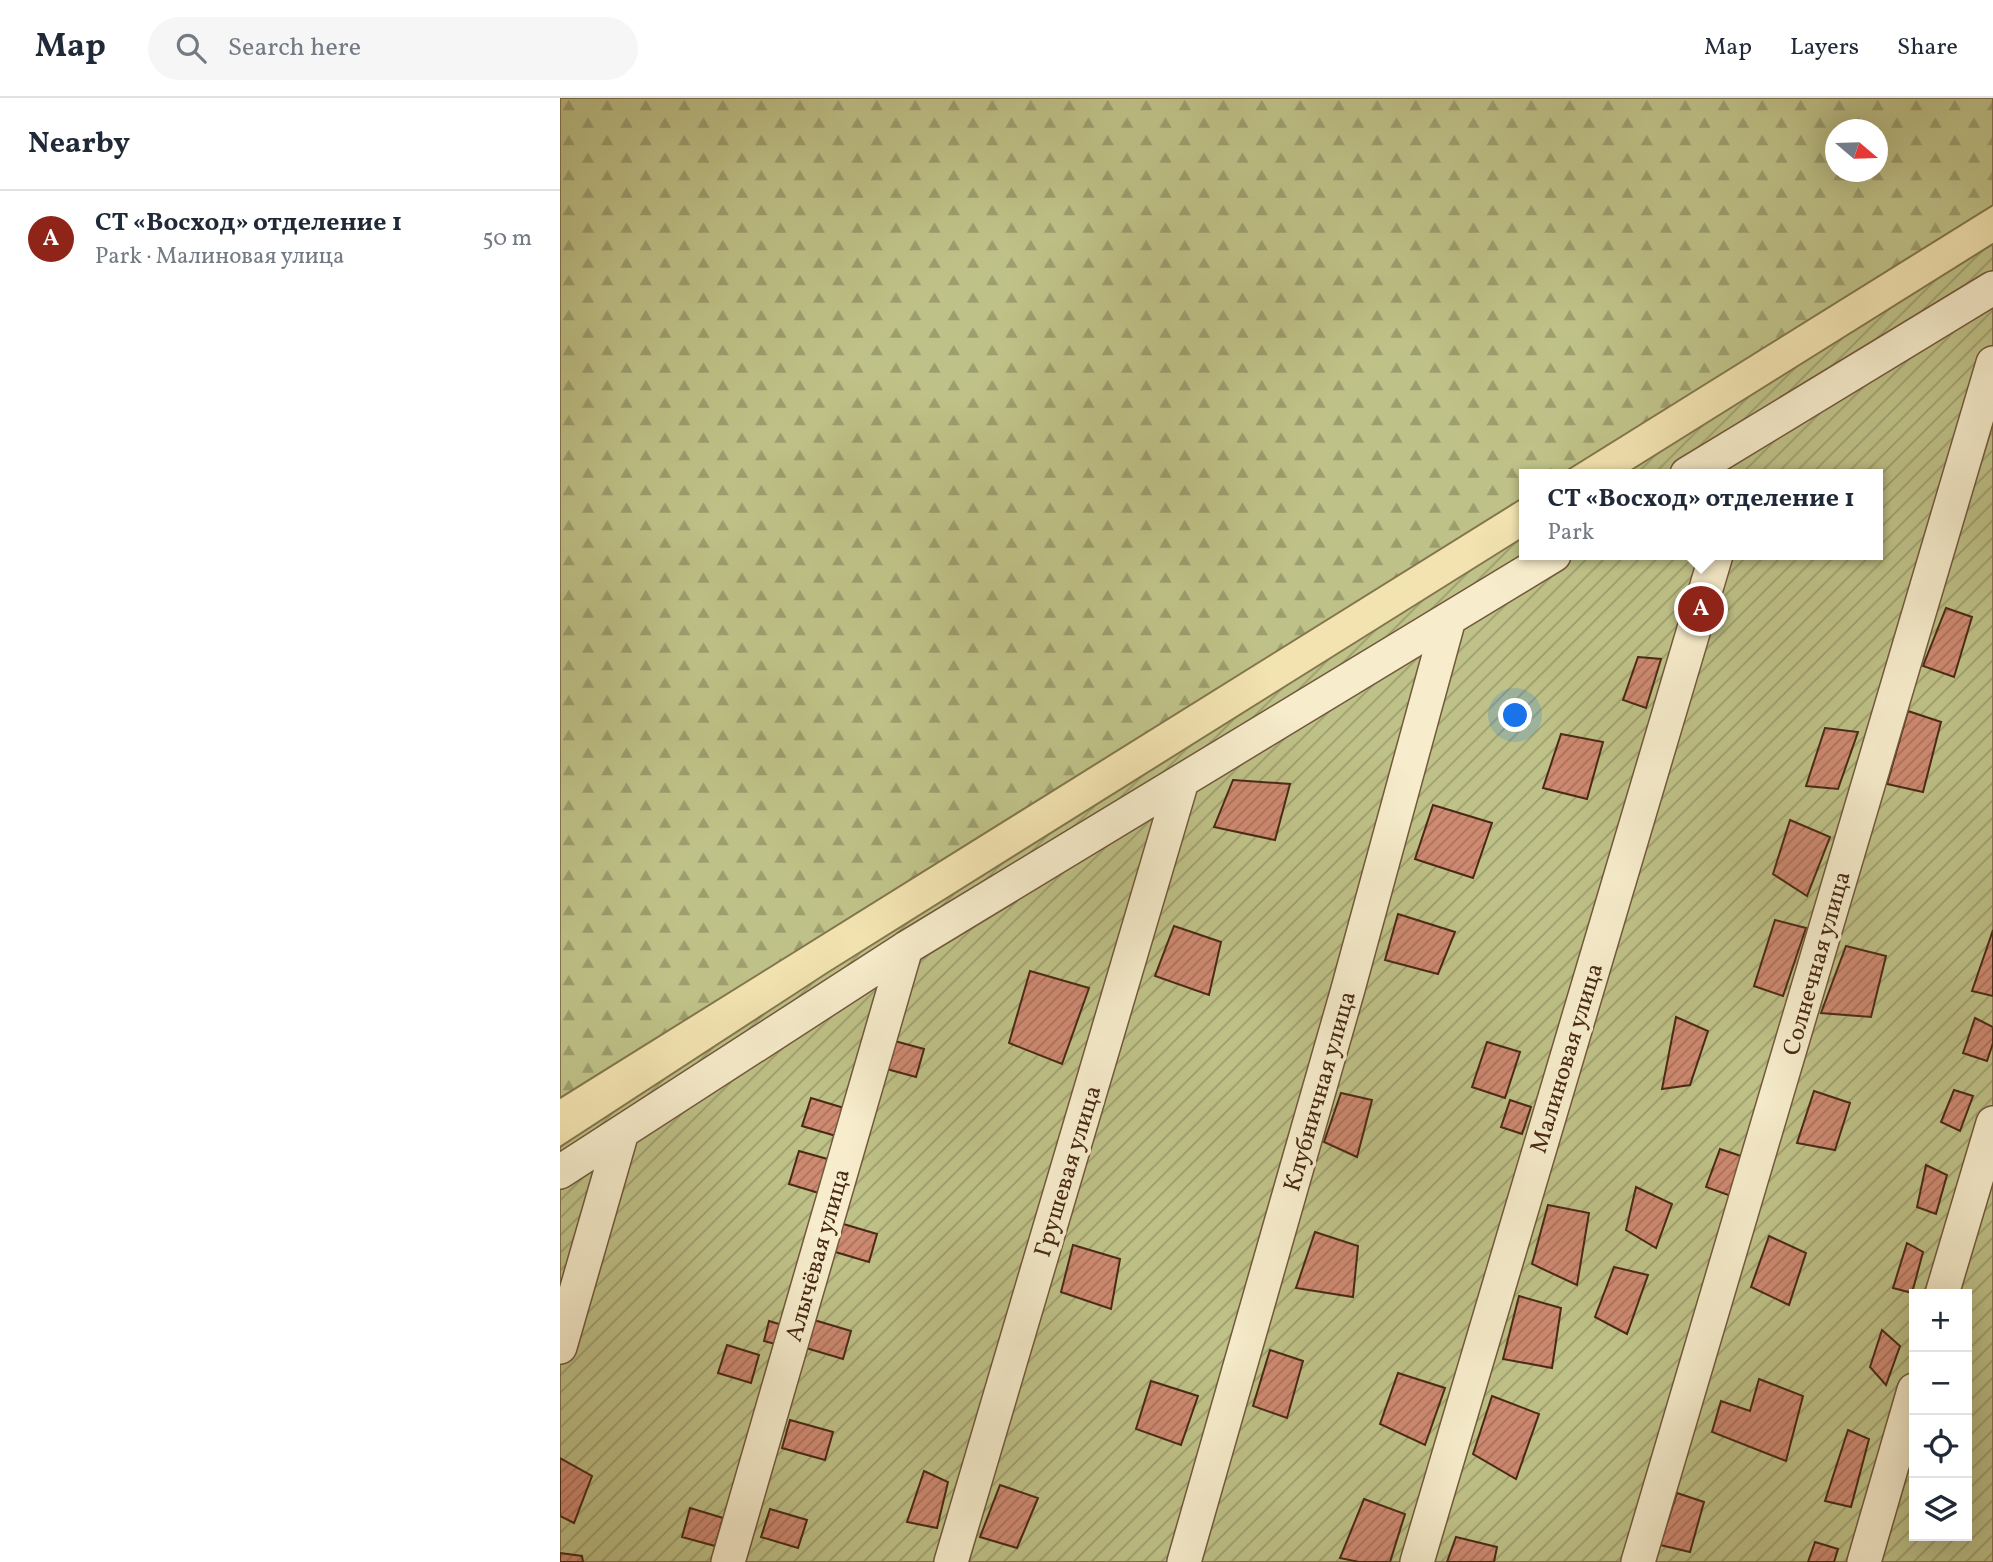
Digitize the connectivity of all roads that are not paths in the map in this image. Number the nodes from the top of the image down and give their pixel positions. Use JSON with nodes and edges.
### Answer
{"nodes":[{"id":1,"x":1993,"y":288,"type":"edge"},
{"id":2,"x":1993,"y":363,"type":"edge"},
{"id":3,"x":1752,"y":435,"type":"junction"},
{"id":4,"x":1695,"y":469,"type":"edge"},
{"id":5,"x":1742,"y":469,"type":"edge"},
{"id":6,"x":1546,"y":560,"type":"edge"},
{"id":7,"x":1715,"y":560,"type":"edge"},
{"id":8,"x":1449,"y":619,"type":"junction"},
{"id":9,"x":1182,"y":780,"type":"junction"},
{"id":10,"x":906,"y":948,"type":"junction"},
{"id":11,"x":1993,"y":1123,"type":"edge"},
{"id":12,"x":622,"y":1132,"type":"junction"},
{"id":13,"x":560,"y":1171,"type":"edge"},
{"id":14,"x":1943,"y":1289,"type":"edge"},
{"id":15,"x":560,"y":1346,"type":"edge"},
{"id":16,"x":1909,"y":1407,"type":"edge"},
{"id":17,"x":729,"y":1562,"type":"edge"},
{"id":18,"x":951,"y":1562,"type":"edge"},
{"id":19,"x":1184,"y":1562,"type":"edge"},
{"id":20,"x":1417,"y":1562,"type":"edge"},
{"id":21,"x":1638,"y":1562,"type":"edge"},
{"id":22,"x":1864,"y":1562,"type":"edge"}],
"edges":[{"from":1,"to":3,"type":"street"},
{"from":2,"to":21,"type":"street","name":"Солнечная улица"},
{"from":3,"to":4,"type":"street"},
{"from":3,"to":5,"type":"street"},
{"from":6,"to":8,"type":"street"},
{"from":7,"to":20,"type":"street","name":"Малиновая улица"},
{"from":8,"to":9,"type":"street"},
{"from":8,"to":19,"type":"street","name":"Клубничная улица"},
{"from":9,"to":10,"type":"street"},
{"from":9,"to":18,"type":"street","name":"Грушевая улица"},
{"from":10,"to":12,"type":"street"},
{"from":10,"to":17,"type":"street","name":"Алычёвая улица"},
{"from":11,"to":14,"type":"street"},
{"from":12,"to":13,"type":"street"},
{"from":12,"to":15,"type":"street"},
{"from":16,"to":22,"type":"street"}]}
